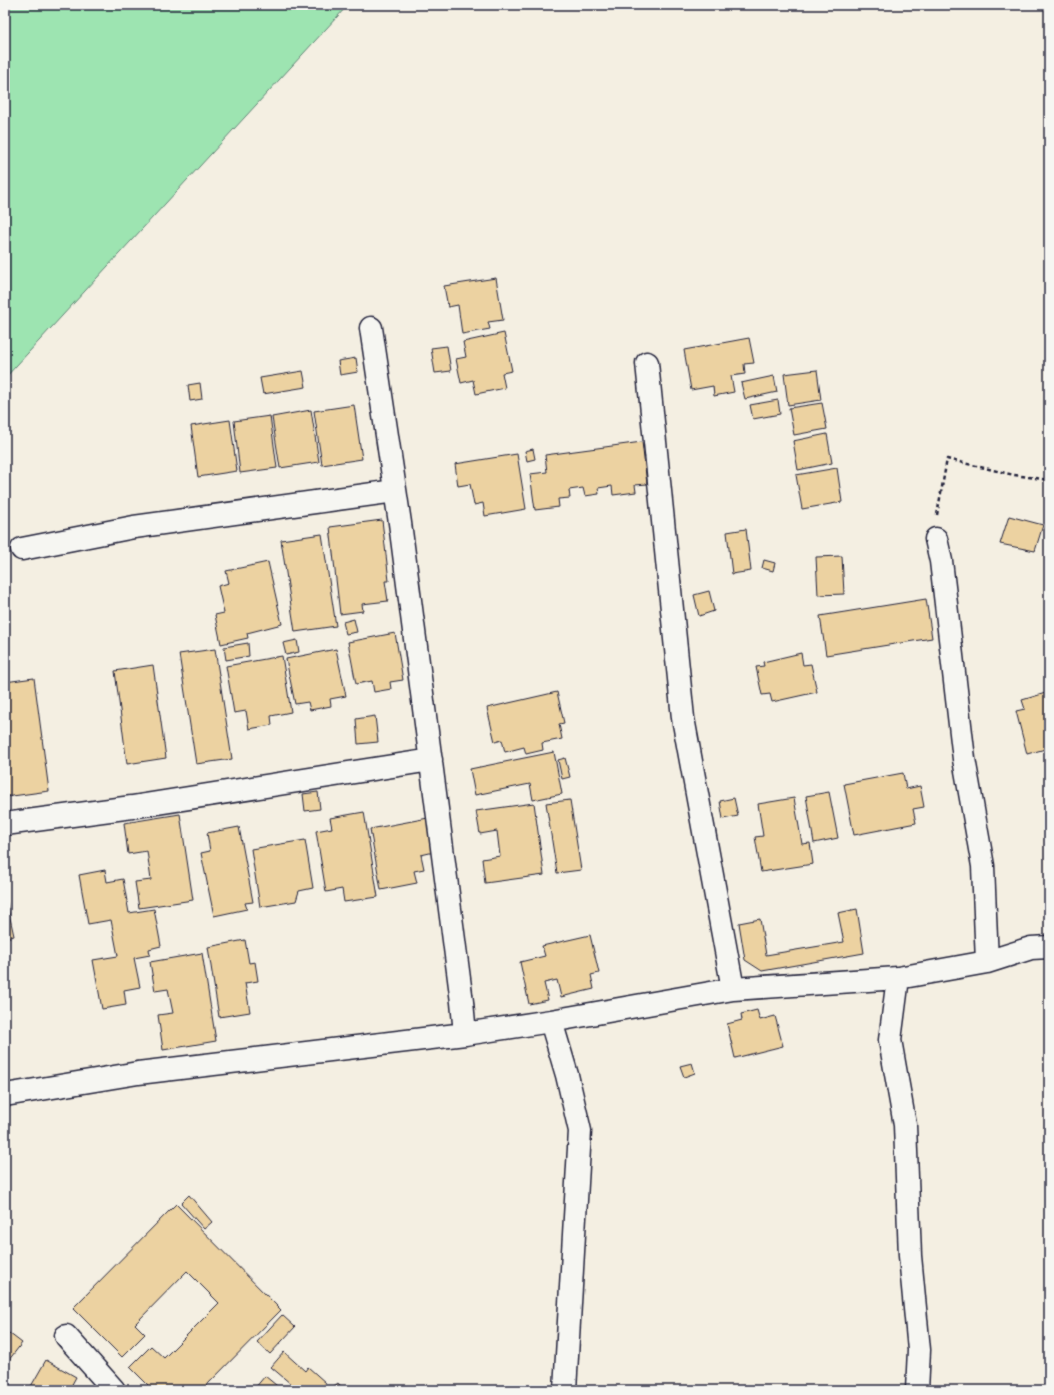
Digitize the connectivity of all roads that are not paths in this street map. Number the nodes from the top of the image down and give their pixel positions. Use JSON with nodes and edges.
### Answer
{"nodes":[{"id":1,"x":371,"y":328,"type":"dead end"},
{"id":2,"x":647,"y":363,"type":"dead end"},
{"id":3,"x":395,"y":491,"type":"junction"},
{"id":4,"x":936,"y":539,"type":"road end"},
{"id":5,"x":22,"y":549,"type":"dead end"},
{"id":6,"x":430,"y":760,"type":"junction"},
{"id":7,"x":5,"y":824,"type":"edge"},
{"id":8,"x":1049,"y":946,"type":"edge"},
{"id":9,"x":987,"y":962,"type":"junction"},
{"id":10,"x":898,"y":978,"type":"junction"},
{"id":11,"x":733,"y":990,"type":"junction"},
{"id":12,"x":551,"y":1021,"type":"junction"},
{"id":13,"x":465,"y":1034,"type":"junction"},
{"id":14,"x":5,"y":1096,"type":"edge"},
{"id":15,"x":66,"y":1336,"type":"dead end"},
{"id":16,"x":114,"y":1390,"type":"edge"},
{"id":17,"x":565,"y":1390,"type":"edge"},
{"id":18,"x":917,"y":1390,"type":"edge"}],
"edges":[{"from":1,"to":3,"type":"street"},
{"from":2,"to":11,"type":"street"},
{"from":3,"to":5,"type":"street"},
{"from":3,"to":6,"type":"street"},
{"from":4,"to":9,"type":"street"},
{"from":6,"to":7,"type":"street"},
{"from":6,"to":13,"type":"street"},
{"from":8,"to":9,"type":"street"},
{"from":9,"to":10,"type":"street"},
{"from":10,"to":11,"type":"street"},
{"from":10,"to":18,"type":"street"},
{"from":11,"to":12,"type":"street"},
{"from":12,"to":13,"type":"street"},
{"from":12,"to":17,"type":"street"},
{"from":13,"to":14,"type":"street"},
{"from":15,"to":16,"type":"street"}]}
